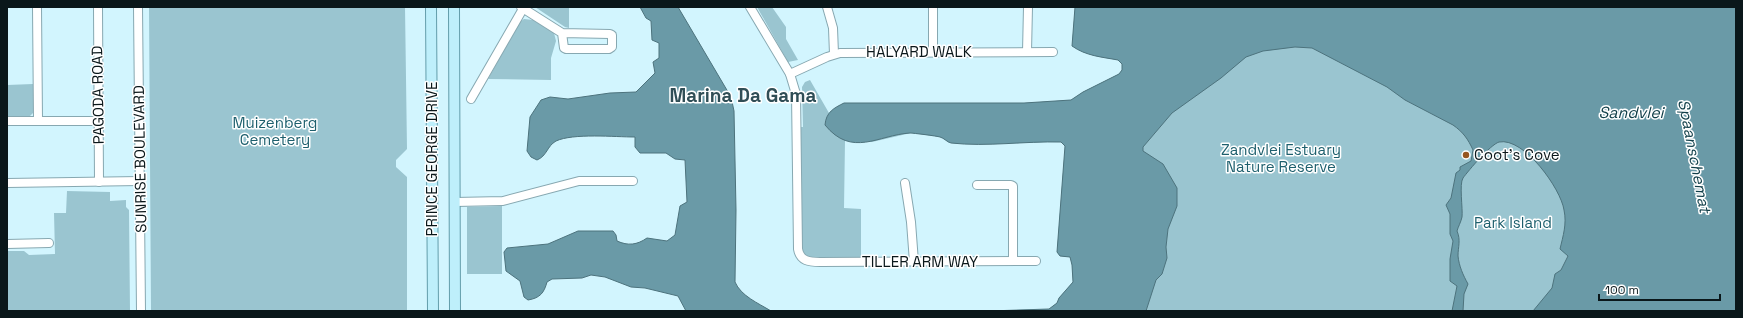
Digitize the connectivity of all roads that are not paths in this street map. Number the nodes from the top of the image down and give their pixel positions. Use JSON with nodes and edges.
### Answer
{"nodes":[{"id":1,"x":37,"y":7,"type":"edge"},
{"id":2,"x":98,"y":7,"type":"edge"},
{"id":3,"x":138,"y":7,"type":"edge"},
{"id":4,"x":431,"y":7,"type":"edge"},
{"id":5,"x":454,"y":7,"type":"edge"},
{"id":6,"x":523,"y":7,"type":"edge"},
{"id":7,"x":750,"y":7,"type":"edge"},
{"id":8,"x":827,"y":7,"type":"edge"},
{"id":9,"x":933,"y":7,"type":"edge"},
{"id":10,"x":1028,"y":7,"type":"edge"},
{"id":11,"x":562,"y":33,"type":"junction"},
{"id":12,"x":933,"y":52,"type":"junction"},
{"id":13,"x":1027,"y":52,"type":"junction"},
{"id":14,"x":1054,"y":52,"type":"dead end"},
{"id":15,"x":834,"y":54,"type":"junction"},
{"id":16,"x":790,"y":74,"type":"junction"},
{"id":17,"x":471,"y":99,"type":"dead end"},
{"id":18,"x":7,"y":120,"type":"edge"},
{"id":19,"x":38,"y":120,"type":"junction"},
{"id":20,"x":99,"y":121,"type":"junction"},
{"id":21,"x":140,"y":181,"type":"junction"},
{"id":22,"x":633,"y":181,"type":"dead end"},
{"id":23,"x":99,"y":182,"type":"junction"},
{"id":24,"x":905,"y":182,"type":"dead end"},
{"id":25,"x":7,"y":183,"type":"edge"},
{"id":26,"x":977,"y":185,"type":"dead end"},
{"id":27,"x":455,"y":202,"type":"junction"},
{"id":28,"x":49,"y":243,"type":"dead end"},
{"id":29,"x":7,"y":244,"type":"edge"},
{"id":30,"x":914,"y":262,"type":"junction"},
{"id":31,"x":1013,"y":262,"type":"junction"},
{"id":32,"x":1036,"y":262,"type":"dead end"},
{"id":33,"x":141,"y":311,"type":"edge"},
{"id":34,"x":433,"y":311,"type":"edge"},
{"id":35,"x":455,"y":311,"type":"edge"}],
"edges":[{"from":1,"to":19,"type":"street"},
{"from":2,"to":20,"type":"street","name":"PAGODA ROAD"},
{"from":3,"to":21,"type":"street","name":"SUNRISE BOULEVARD"},
{"from":4,"to":34,"type":"main road","name":"PRINCE GEORGE DRIVE"},
{"from":5,"to":27,"type":"main road","name":"PRINCE GEORGE DRIVE"},
{"from":6,"to":11,"type":"street"},
{"from":6,"to":17,"type":"street"},
{"from":7,"to":16,"type":"street"},
{"from":8,"to":15,"type":"street"},
{"from":9,"to":12,"type":"street"},
{"from":10,"to":13,"type":"street"},
{"from":11,"to":11,"type":"street"},
{"from":12,"to":13,"type":"street","name":"HALYARD WALK"},
{"from":12,"to":15,"type":"street","name":"HALYARD WALK"},
{"from":13,"to":14,"type":"street","name":"HALYARD WALK"},
{"from":15,"to":16,"type":"street","name":"HALYARD WALK"},
{"from":16,"to":30,"type":"street","name":"TILLER ARM WAY"},
{"from":18,"to":19,"type":"street"},
{"from":19,"to":20,"type":"street"},
{"from":20,"to":23,"type":"street","name":"PAGODA ROAD"},
{"from":21,"to":23,"type":"street"},
{"from":21,"to":33,"type":"street","name":"SUNRISE BOULEVARD"},
{"from":22,"to":27,"type":"street"},
{"from":23,"to":25,"type":"street"},
{"from":24,"to":30,"type":"street"},
{"from":26,"to":31,"type":"street"},
{"from":27,"to":35,"type":"main road","name":"PRINCE GEORGE DRIVE"},
{"from":28,"to":29,"type":"street"},
{"from":30,"to":31,"type":"street","name":"TILLER ARM WAY"},
{"from":31,"to":32,"type":"street","name":"TILLER ARM WAY"}]}
